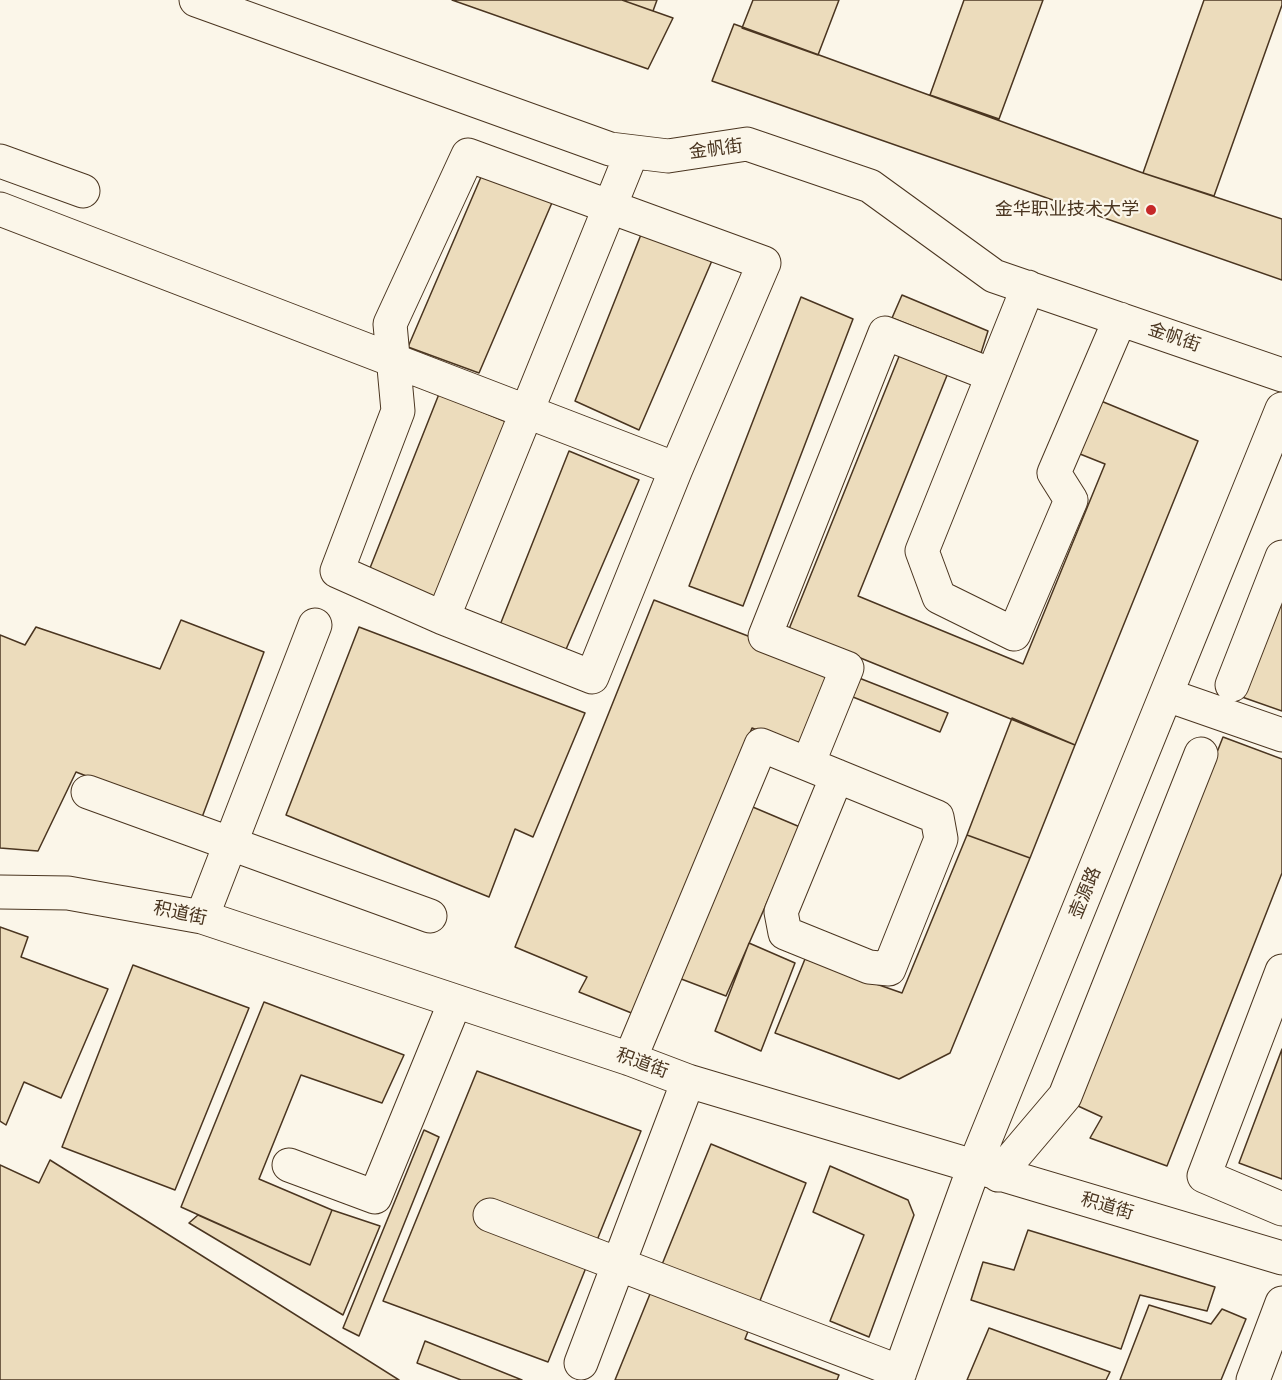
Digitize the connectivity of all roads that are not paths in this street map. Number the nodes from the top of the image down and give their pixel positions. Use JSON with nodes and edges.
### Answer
{"nodes":[{"id":1,"x":196,"y":0,"type":"edge"},
{"id":2,"x":632,"y":152,"type":"junction"},
{"id":3,"x":0,"y":161,"type":"edge"},
{"id":4,"x":83,"y":191,"type":"dead end"},
{"id":5,"x":610,"y":207,"type":"junction"},
{"id":6,"x":0,"y":210,"type":"edge"},
{"id":7,"x":1028,"y":287,"type":"junction"},
{"id":8,"x":1120,"y":319,"type":"junction"},
{"id":9,"x":393,"y":360,"type":"junction"},
{"id":10,"x":992,"y":375,"type":"junction"},
{"id":11,"x":1282,"y":375,"type":"edge"},
{"id":12,"x":1282,"y":409,"type":"edge"},
{"id":13,"x":527,"y":412,"type":"junction"},
{"id":14,"x":676,"y":469,"type":"junction"},
{"id":15,"x":1269,"y":470,"type":"edge"},
{"id":16,"x":1282,"y":557,"type":"edge"},
{"id":17,"x":443,"y":618,"type":"junction"},
{"id":18,"x":315,"y":625,"type":"dead end"},
{"id":19,"x":1232,"y":685,"type":"dead end"},
{"id":20,"x":1167,"y":695,"type":"junction"},
{"id":21,"x":1282,"y":735,"type":"edge"},
{"id":22,"x":1201,"y":754,"type":"dead end"},
{"id":23,"x":822,"y":770,"type":"junction"},
{"id":24,"x":88,"y":792,"type":"dead end"},
{"id":25,"x":230,"y":843,"type":"junction"},
{"id":26,"x":0,"y":892,"type":"edge"},
{"id":27,"x":430,"y":916,"type":"dead end"},
{"id":28,"x":202,"y":917,"type":"junction"},
{"id":29,"x":1282,"y":971,"type":"edge"},
{"id":30,"x":455,"y":1002,"type":"junction"},
{"id":31,"x":630,"y":1059,"type":"junction"},
{"id":32,"x":688,"y":1081,"type":"junction"},
{"id":33,"x":289,"y":1166,"type":"dead end"},
{"id":34,"x":986,"y":1171,"type":"junction"},
{"id":35,"x":1282,"y":1209,"type":"edge"},
{"id":36,"x":490,"y":1215,"type":"dead end"},
{"id":37,"x":1282,"y":1258,"type":"edge"},
{"id":38,"x":619,"y":1264,"type":"junction"},
{"id":39,"x":1282,"y":1303,"type":"edge"},
{"id":40,"x":581,"y":1363,"type":"dead end"},
{"id":41,"x":898,"y":1376,"type":"edge"},
{"id":42,"x":1252,"y":1380,"type":"edge"}],
"edges":[{"from":1,"to":2,"type":"street","name":"金帆街"},
{"from":2,"to":5,"type":"street"},
{"from":2,"to":7,"type":"street","name":"金帆街"},
{"from":3,"to":4,"type":"street"},
{"from":5,"to":9,"type":"street"},
{"from":5,"to":13,"type":"street"},
{"from":5,"to":14,"type":"street"},
{"from":6,"to":9,"type":"street"},
{"from":7,"to":8,"type":"street","name":"金帆街"},
{"from":7,"to":10,"type":"street"},
{"from":8,"to":10,"type":"street"},
{"from":8,"to":11,"type":"street","name":"金帆街"},
{"from":9,"to":13,"type":"street"},
{"from":9,"to":17,"type":"street"},
{"from":10,"to":23,"type":"street"},
{"from":12,"to":15,"type":"street","name":"壶源路"},
{"from":13,"to":14,"type":"street"},
{"from":13,"to":17,"type":"street"},
{"from":14,"to":17,"type":"street"},
{"from":15,"to":20,"type":"street","name":"壶源路"},
{"from":16,"to":19,"type":"street"},
{"from":18,"to":25,"type":"street"},
{"from":20,"to":21,"type":"street"},
{"from":20,"to":34,"type":"street","name":"壶源路"},
{"from":22,"to":34,"type":"street"},
{"from":23,"to":23,"type":"street"},
{"from":23,"to":31,"type":"street"},
{"from":24,"to":25,"type":"street"},
{"from":25,"to":27,"type":"street"},
{"from":25,"to":28,"type":"street"},
{"from":26,"to":28,"type":"street","name":"积道街"},
{"from":28,"to":30,"type":"street","name":"积道街"},
{"from":29,"to":35,"type":"street"},
{"from":30,"to":31,"type":"street","name":"积道街"},
{"from":30,"to":33,"type":"street"},
{"from":31,"to":32,"type":"street","name":"积道街"},
{"from":32,"to":34,"type":"street","name":"积道街"},
{"from":32,"to":38,"type":"street"},
{"from":34,"to":37,"type":"street","name":"积道街"},
{"from":34,"to":41,"type":"street","name":"壶源路"},
{"from":36,"to":38,"type":"street"},
{"from":38,"to":40,"type":"street"},
{"from":38,"to":41,"type":"street"},
{"from":39,"to":42,"type":"street"}]}
